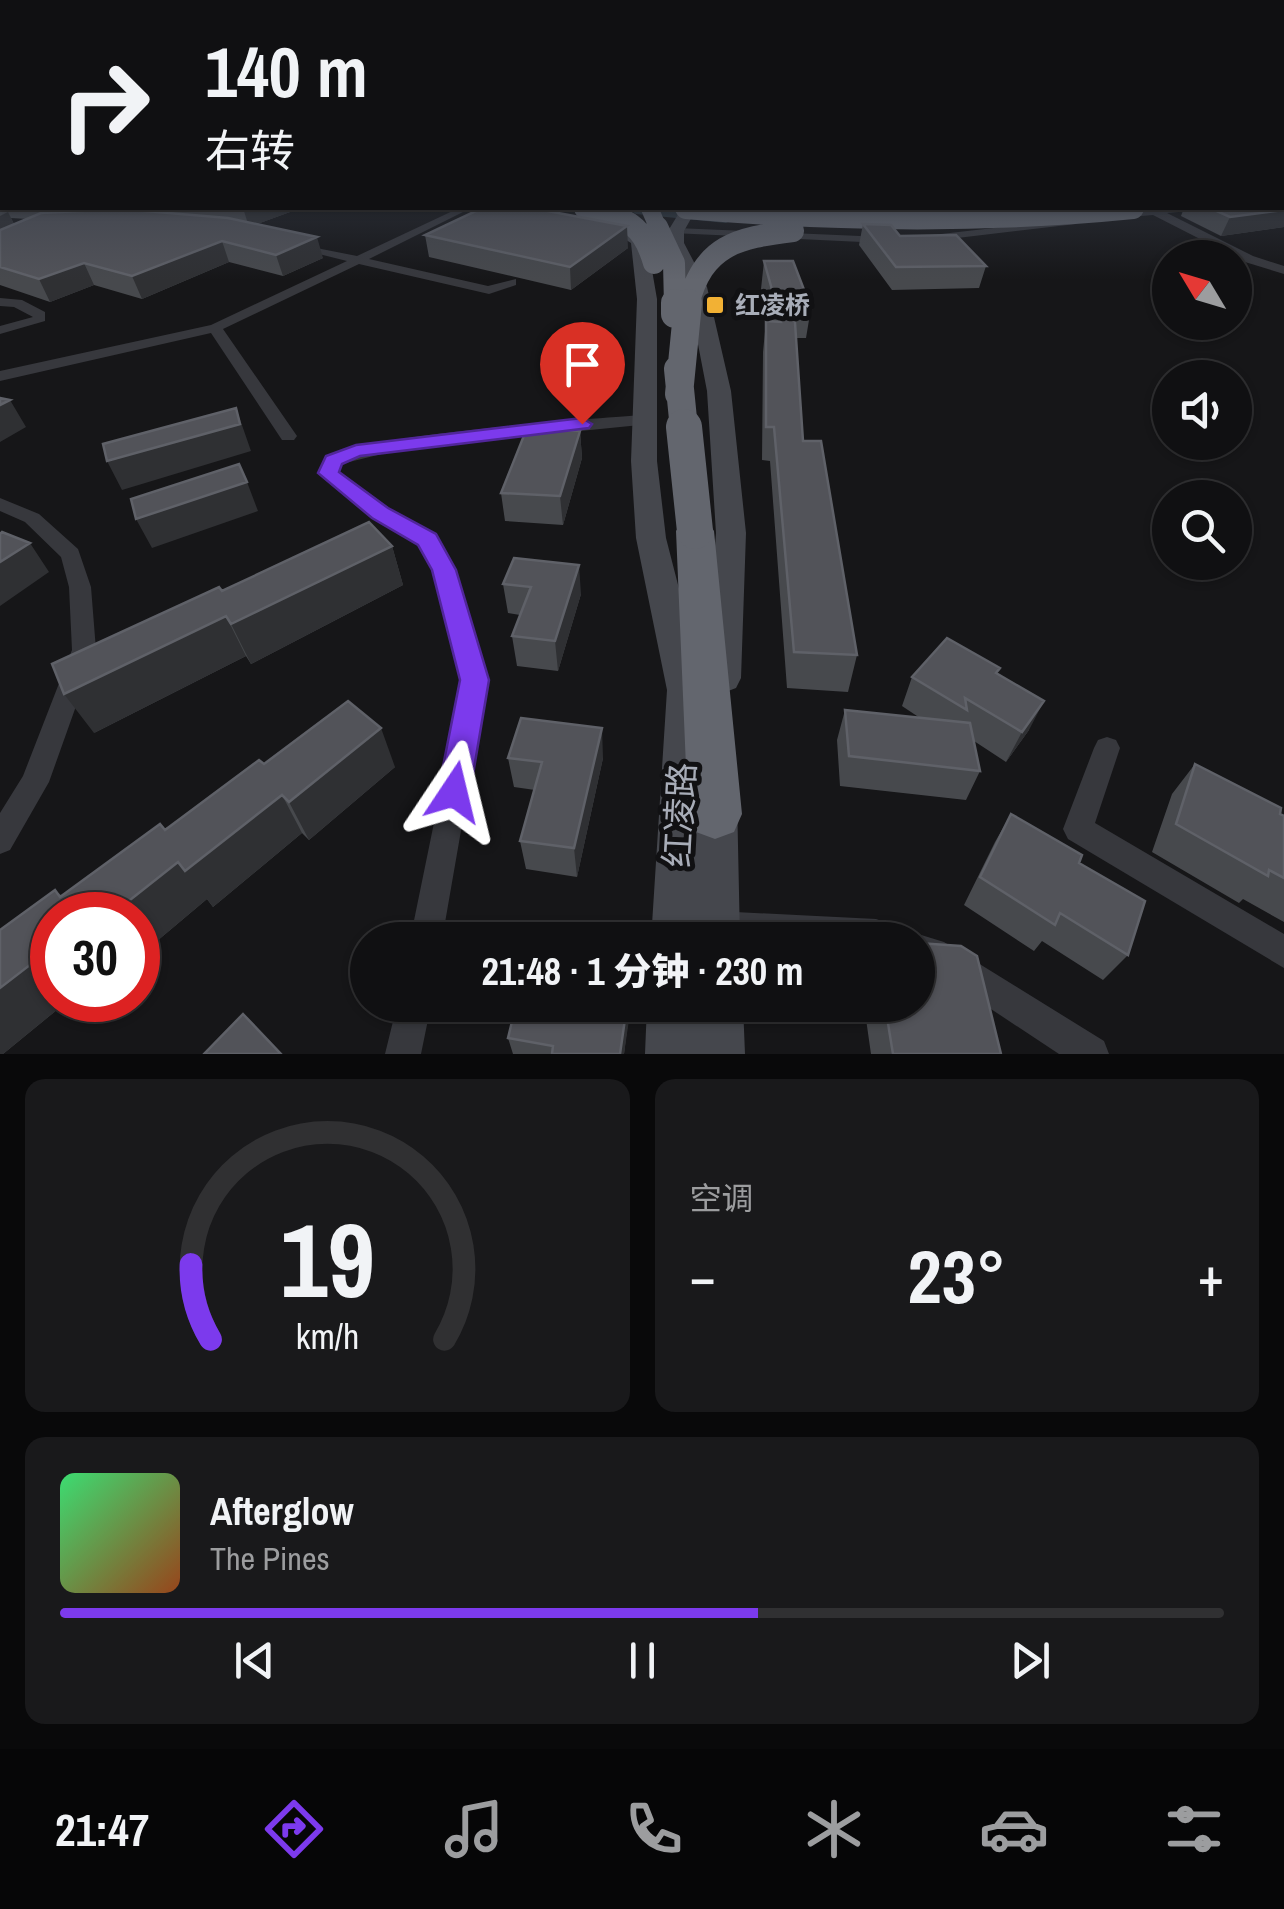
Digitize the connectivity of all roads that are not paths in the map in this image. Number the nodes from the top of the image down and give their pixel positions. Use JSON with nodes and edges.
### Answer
{"nodes":[{"id":1,"x":462,"y":210,"type":"edge"},
{"id":2,"x":651,"y":210,"type":"edge"},
{"id":3,"x":774,"y":210,"type":"edge"},
{"id":4,"x":996,"y":210,"type":"edge"},
{"id":5,"x":1108,"y":210,"type":"edge"},
{"id":6,"x":1137,"y":210,"type":"edge"},
{"id":7,"x":1145,"y":210,"type":"edge"},
{"id":8,"x":1039,"y":212,"type":"edge"},
{"id":9,"x":583,"y":216,"type":"edge"},
{"id":10,"x":683,"y":216,"type":"edge"},
{"id":11,"x":628,"y":236,"type":"junction"},
{"id":12,"x":925,"y":238,"type":"edge"},
{"id":13,"x":891,"y":240,"type":"edge"},
{"id":14,"x":287,"y":244,"type":"edge"},
{"id":15,"x":357,"y":260,"type":"junction"},
{"id":16,"x":1284,"y":270,"type":"edge"},
{"id":17,"x":512,"y":282,"type":"dead end"},
{"id":18,"x":0,"y":302,"type":"edge"},
{"id":19,"x":675,"y":307,"type":"junction"},
{"id":20,"x":215,"y":328,"type":"junction"},
{"id":21,"x":0,"y":330,"type":"edge"},
{"id":22,"x":0,"y":376,"type":"edge"},
{"id":23,"x":679,"y":394,"type":"junction"},
{"id":24,"x":644,"y":420,"type":"junction"},
{"id":25,"x":288,"y":436,"type":"dead end"},
{"id":26,"x":0,"y":504,"type":"edge"},
{"id":27,"x":694,"y":531,"type":"junction"},
{"id":28,"x":415,"y":533,"type":"junction"},
{"id":29,"x":386,"y":542,"type":"edge"},
{"id":30,"x":686,"y":690,"type":"junction"},
{"id":31,"x":1107,"y":748,"type":"dead end"},
{"id":32,"x":715,"y":814,"type":"junction"},
{"id":33,"x":0,"y":840,"type":"edge"},
{"id":34,"x":429,"y":922,"type":"edge"},
{"id":35,"x":701,"y":922,"type":"edge"},
{"id":36,"x":703,"y":922,"type":"edge"},
{"id":37,"x":1284,"y":952,"type":"edge"},
{"id":38,"x":935,"y":956,"type":"edge"},
{"id":39,"x":410,"y":1022,"type":"edge"},
{"id":40,"x":673,"y":1022,"type":"edge"},
{"id":41,"x":717,"y":1022,"type":"edge"},
{"id":42,"x":402,"y":1054,"type":"edge"},
{"id":43,"x":672,"y":1054,"type":"edge"},
{"id":44,"x":718,"y":1054,"type":"edge"},
{"id":45,"x":1091,"y":1054,"type":"edge"}],
"edges":[{"from":1,"to":15,"type":"street"},
{"from":2,"to":19,"type":"highway","bridge":true},
{"from":3,"to":8,"type":"highway","bridge":true},
{"from":4,"to":8,"type":"highway","bridge":true},
{"from":5,"to":8,"type":"highway","bridge":true},
{"from":6,"to":12,"type":"street"},
{"from":7,"to":16,"type":"street"},
{"from":8,"to":10,"type":"highway","bridge":true},
{"from":8,"to":23,"type":"highway","bridge":true},
{"from":9,"to":11,"type":"main road"},
{"from":9,"to":19,"type":"highway","bridge":true},
{"from":10,"to":11,"type":"main road"},
{"from":10,"to":13,"type":"street"},
{"from":10,"to":32,"type":"main road","name":"红凌路"},
{"from":11,"to":24,"type":"main road","name":"红凌路"},
{"from":14,"to":15,"type":"street"},
{"from":15,"to":17,"type":"street"},
{"from":15,"to":20,"type":"street"},
{"from":18,"to":21,"type":"street"},
{"from":19,"to":23,"type":"highway","bridge":true},
{"from":20,"to":22,"type":"street"},
{"from":20,"to":25,"type":"street"},
{"from":23,"to":27,"type":"highway","bridge":true},
{"from":24,"to":28,"type":"street"},
{"from":24,"to":30,"type":"main road","name":"红凌路"},
{"from":26,"to":33,"type":"street"},
{"from":27,"to":30,"type":"highway"},
{"from":27,"to":32,"type":"highway"},
{"from":28,"to":29,"type":"street"},
{"from":28,"to":34,"type":"street"},
{"from":30,"to":35,"type":"main road","name":"红凌路"},
{"from":31,"to":37,"type":"street"},
{"from":32,"to":36,"type":"main road","name":"红凌路"},
{"from":38,"to":45,"type":"street"},
{"from":39,"to":42,"type":"street"},
{"from":40,"to":43,"type":"main road"},
{"from":41,"to":44,"type":"main road"}]}
